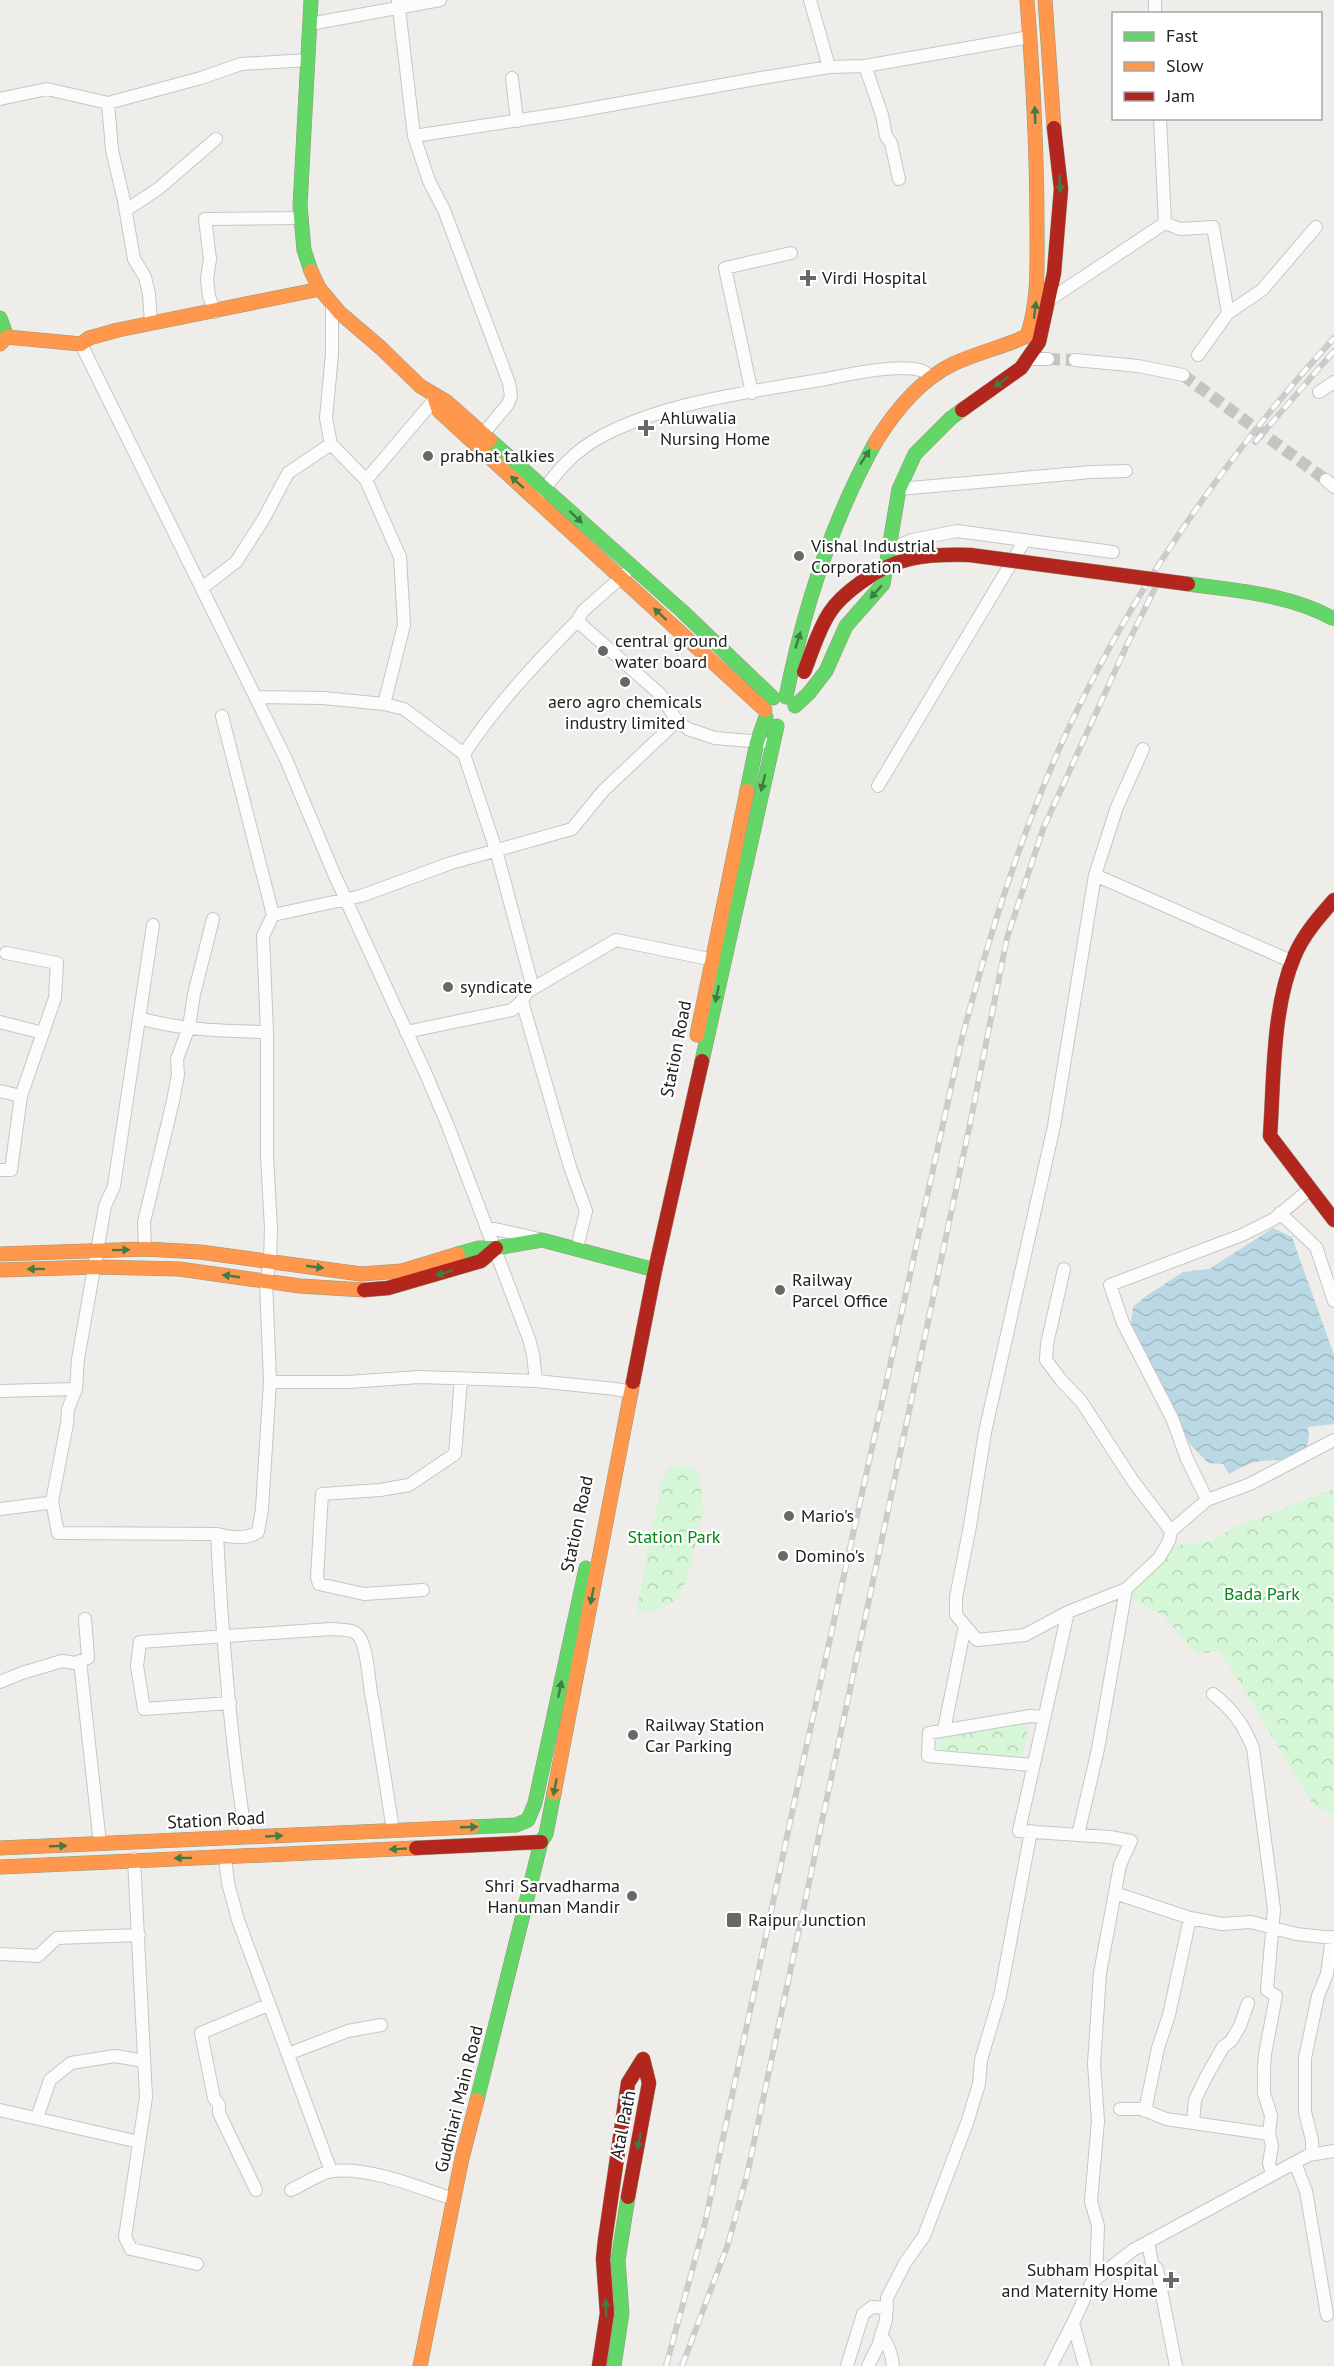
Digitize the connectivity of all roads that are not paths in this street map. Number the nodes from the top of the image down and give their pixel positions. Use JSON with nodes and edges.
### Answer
{"nodes":[{"id":1,"x":311,"y":0,"type":"edge"},
{"id":2,"x":440,"y":0,"type":"edge"},
{"id":3,"x":810,"y":0,"type":"edge"},
{"id":4,"x":1027,"y":0,"type":"edge"},
{"id":5,"x":1045,"y":0,"type":"edge"},
{"id":6,"x":398,"y":4,"type":"edge"},
{"id":7,"x":310,"y":24,"type":"junction"},
{"id":8,"x":1030,"y":37,"type":"junction"},
{"id":9,"x":308,"y":60,"type":"junction"},
{"id":10,"x":865,"y":66,"type":"junction"},
{"id":11,"x":829,"y":67,"type":"junction"},
{"id":12,"x":512,"y":78,"type":"dead end"},
{"id":13,"x":0,"y":99,"type":"edge"},
{"id":14,"x":108,"y":103,"type":"junction"},
{"id":15,"x":1160,"y":120,"type":"edge"},
{"id":16,"x":517,"y":121,"type":"junction"},
{"id":17,"x":414,"y":136,"type":"junction"},
{"id":18,"x":216,"y":139,"type":"dead end"},
{"id":19,"x":899,"y":179,"type":"dead end"},
{"id":20,"x":126,"y":210,"type":"junction"},
{"id":21,"x":302,"y":218,"type":"junction"},
{"id":22,"x":1164,"y":224,"type":"junction"},
{"id":23,"x":1316,"y":227,"type":"dead end"},
{"id":24,"x":791,"y":253,"type":"dead end"},
{"id":25,"x":320,"y":289,"type":"junction"},
{"id":26,"x":1049,"y":300,"type":"junction"},
{"id":27,"x":332,"y":303,"type":"junction"},
{"id":28,"x":215,"y":312,"type":"junction"},
{"id":29,"x":1228,"y":313,"type":"junction"},
{"id":30,"x":0,"y":318,"type":"edge"},
{"id":31,"x":151,"y":323,"type":"junction"},
{"id":32,"x":1033,"y":339,"type":"junction"},
{"id":33,"x":4,"y":340,"type":"edge"},
{"id":34,"x":81,"y":344,"type":"junction"},
{"id":35,"x":1198,"y":355,"type":"dead end"},
{"id":36,"x":1027,"y":359,"type":"junction"},
{"id":37,"x":1048,"y":359,"type":"tunnel mouth"},
{"id":38,"x":1075,"y":360,"type":"tunnel mouth"},
{"id":39,"x":1183,"y":375,"type":"tunnel mouth"},
{"id":40,"x":932,"y":377,"type":"junction"},
{"id":41,"x":1334,"y":382,"type":"edge"},
{"id":42,"x":1319,"y":392,"type":"dead end"},
{"id":43,"x":752,"y":393,"type":"junction"},
{"id":44,"x":435,"y":399,"type":"junction"},
{"id":45,"x":478,"y":439,"type":"junction"},
{"id":46,"x":331,"y":444,"type":"junction"},
{"id":47,"x":1126,"y":471,"type":"dead end"},
{"id":48,"x":366,"y":480,"type":"junction"},
{"id":49,"x":545,"y":488,"type":"junction"},
{"id":50,"x":899,"y":489,"type":"junction"},
{"id":51,"x":536,"y":500,"type":"junction"},
{"id":52,"x":1025,"y":540,"type":"junction"},
{"id":53,"x":890,"y":549,"type":"junction"},
{"id":54,"x":1113,"y":552,"type":"dead end"},
{"id":55,"x":632,"y":566,"type":"junction"},
{"id":56,"x":621,"y":578,"type":"junction"},
{"id":57,"x":202,"y":588,"type":"junction"},
{"id":58,"x":1334,"y":619,"type":"edge"},
{"id":59,"x":577,"y":621,"type":"junction"},
{"id":60,"x":256,"y":697,"type":"junction"},
{"id":61,"x":384,"y":704,"type":"junction"},
{"id":62,"x":782,"y":711,"type":"junction"},
{"id":63,"x":222,"y":716,"type":"dead end"},
{"id":64,"x":677,"y":721,"type":"junction"},
{"id":65,"x":757,"y":742,"type":"junction"},
{"id":66,"x":772,"y":743,"type":"junction"},
{"id":67,"x":1143,"y":749,"type":"dead end"},
{"id":68,"x":464,"y":754,"type":"junction"},
{"id":69,"x":878,"y":786,"type":"dead end"},
{"id":70,"x":496,"y":850,"type":"junction"},
{"id":71,"x":1095,"y":874,"type":"junction"},
{"id":72,"x":345,"y":900,"type":"junction"},
{"id":73,"x":1331,"y":906,"type":"edge"},
{"id":74,"x":273,"y":915,"type":"junction"},
{"id":75,"x":213,"y":919,"type":"dead end"},
{"id":76,"x":153,"y":925,"type":"dead end"},
{"id":77,"x":6,"y":953,"type":"dead end"},
{"id":78,"x":718,"y":961,"type":"junction"},
{"id":79,"x":1293,"y":962,"type":"junction"},
{"id":80,"x":533,"y":988,"type":"junction"},
{"id":81,"x":522,"y":1001,"type":"junction"},
{"id":82,"x":139,"y":1018,"type":"junction"},
{"id":83,"x":0,"y":1022,"type":"edge"},
{"id":84,"x":189,"y":1027,"type":"junction"},
{"id":85,"x":43,"y":1032,"type":"junction"},
{"id":86,"x":267,"y":1032,"type":"junction"},
{"id":87,"x":406,"y":1032,"type":"junction"},
{"id":88,"x":0,"y":1091,"type":"edge"},
{"id":89,"x":21,"y":1096,"type":"junction"},
{"id":90,"x":0,"y":1170,"type":"edge"},
{"id":91,"x":1310,"y":1189,"type":"junction"},
{"id":92,"x":1280,"y":1213,"type":"junction"},
{"id":93,"x":1334,"y":1220,"type":"edge"},
{"id":94,"x":486,"y":1227,"type":"junction"},
{"id":95,"x":542,"y":1240,"type":"junction"},
{"id":96,"x":496,"y":1248,"type":"junction"},
{"id":97,"x":577,"y":1248,"type":"junction"},
{"id":98,"x":145,"y":1249,"type":"junction"},
{"id":99,"x":98,"y":1250,"type":"junction"},
{"id":100,"x":0,"y":1254,"type":"edge"},
{"id":101,"x":270,"y":1262,"type":"junction"},
{"id":102,"x":95,"y":1267,"type":"junction"},
{"id":103,"x":652,"y":1269,"type":"junction"},
{"id":104,"x":1064,"y":1269,"type":"dead end"},
{"id":105,"x":0,"y":1270,"type":"edge"},
{"id":106,"x":266,"y":1281,"type":"junction"},
{"id":107,"x":1334,"y":1301,"type":"edge"},
{"id":108,"x":461,"y":1379,"type":"junction"},
{"id":109,"x":536,"y":1381,"type":"junction"},
{"id":110,"x":270,"y":1382,"type":"junction"},
{"id":111,"x":76,"y":1389,"type":"junction"},
{"id":112,"x":0,"y":1391,"type":"edge"},
{"id":113,"x":628,"y":1392,"type":"junction"},
{"id":114,"x":1334,"y":1440,"type":"edge"},
{"id":115,"x":1207,"y":1500,"type":"junction"},
{"id":116,"x":52,"y":1501,"type":"junction"},
{"id":117,"x":0,"y":1509,"type":"edge"},
{"id":118,"x":1171,"y":1531,"type":"junction"},
{"id":119,"x":217,"y":1534,"type":"junction"},
{"id":120,"x":1126,"y":1589,"type":"junction"},
{"id":121,"x":423,"y":1590,"type":"dead end"},
{"id":122,"x":1068,"y":1612,"type":"junction"},
{"id":123,"x":85,"y":1619,"type":"dead end"},
{"id":124,"x":965,"y":1626,"type":"junction"},
{"id":125,"x":223,"y":1636,"type":"junction"},
{"id":126,"x":80,"y":1661,"type":"junction"},
{"id":127,"x":0,"y":1682,"type":"edge"},
{"id":128,"x":1214,"y":1694,"type":"dead end"},
{"id":129,"x":230,"y":1703,"type":"junction"},
{"id":130,"x":1043,"y":1717,"type":"junction"},
{"id":131,"x":944,"y":1730,"type":"junction"},
{"id":132,"x":1032,"y":1766,"type":"junction"},
{"id":133,"x":393,"y":1830,"type":"junction"},
{"id":134,"x":1031,"y":1831,"type":"junction"},
{"id":135,"x":1078,"y":1835,"type":"junction"},
{"id":136,"x":246,"y":1837,"type":"junction"},
{"id":137,"x":541,"y":1842,"type":"junction"},
{"id":138,"x":100,"y":1844,"type":"junction"},
{"id":139,"x":0,"y":1848,"type":"edge"},
{"id":140,"x":225,"y":1857,"type":"junction"},
{"id":141,"x":134,"y":1859,"type":"junction"},
{"id":142,"x":0,"y":1867,"type":"edge"},
{"id":143,"x":1115,"y":1893,"type":"junction"},
{"id":144,"x":1190,"y":1918,"type":"junction"},
{"id":145,"x":1273,"y":1927,"type":"junction"},
{"id":146,"x":139,"y":1935,"type":"junction"},
{"id":147,"x":1333,"y":1938,"type":"edge"},
{"id":148,"x":0,"y":1954,"type":"edge"},
{"id":149,"x":1248,"y":2003,"type":"dead end"},
{"id":150,"x":268,"y":2005,"type":"junction"},
{"id":151,"x":381,"y":2025,"type":"dead end"},
{"id":152,"x":288,"y":2054,"type":"junction"},
{"id":153,"x":144,"y":2061,"type":"junction"},
{"id":154,"x":1120,"y":2109,"type":"dead end"},
{"id":155,"x":0,"y":2110,"type":"edge"},
{"id":156,"x":1145,"y":2111,"type":"junction"},
{"id":157,"x":37,"y":2118,"type":"junction"},
{"id":158,"x":1193,"y":2122,"type":"junction"},
{"id":159,"x":1269,"y":2134,"type":"junction"},
{"id":160,"x":139,"y":2142,"type":"junction"},
{"id":161,"x":1334,"y":2151,"type":"edge"},
{"id":162,"x":1312,"y":2154,"type":"junction"},
{"id":163,"x":1295,"y":2163,"type":"junction"},
{"id":164,"x":331,"y":2171,"type":"junction"},
{"id":165,"x":1272,"y":2175,"type":"junction"},
{"id":166,"x":256,"y":2190,"type":"dead end"},
{"id":167,"x":291,"y":2190,"type":"dead end"},
{"id":168,"x":454,"y":2199,"type":"junction"},
{"id":169,"x":1148,"y":2242,"type":"junction"},
{"id":170,"x":197,"y":2264,"type":"dead end"},
{"id":171,"x":1095,"y":2279,"type":"junction"},
{"id":172,"x":887,"y":2308,"type":"junction"},
{"id":173,"x":1326,"y":2315,"type":"dead end"},
{"id":174,"x":1072,"y":2323,"type":"junction"},
{"id":175,"x":881,"y":2336,"type":"junction"},
{"id":176,"x":420,"y":2366,"type":"edge"},
{"id":177,"x":599,"y":2366,"type":"edge"},
{"id":178,"x":614,"y":2366,"type":"edge"},
{"id":179,"x":847,"y":2366,"type":"edge"},
{"id":180,"x":868,"y":2366,"type":"edge"},
{"id":181,"x":893,"y":2366,"type":"edge"},
{"id":182,"x":1051,"y":2366,"type":"edge"},
{"id":183,"x":1085,"y":2366,"type":"edge"},
{"id":184,"x":1176,"y":2366,"type":"edge"}],
"edges":[{"from":1,"to":7,"type":"street"},
{"from":2,"to":6,"type":"street"},
{"from":3,"to":11,"type":"street"},
{"from":4,"to":8,"type":"street"},
{"from":5,"to":26,"type":"street","one_way":true},
{"from":6,"to":7,"type":"street"},
{"from":6,"to":17,"type":"street"},
{"from":7,"to":9,"type":"street"},
{"from":8,"to":10,"type":"street"},
{"from":32,"to":8,"type":"street","one_way":true},
{"from":9,"to":14,"type":"street"},
{"from":9,"to":21,"type":"street"},
{"from":10,"to":11,"type":"street"},
{"from":10,"to":19,"type":"street"},
{"from":11,"to":16,"type":"street"},
{"from":12,"to":16,"type":"street"},
{"from":13,"to":14,"type":"street"},
{"from":14,"to":20,"type":"street"},
{"from":15,"to":22,"type":"street"},
{"from":16,"to":17,"type":"street"},
{"from":17,"to":45,"type":"street"},
{"from":18,"to":20,"type":"street"},
{"from":20,"to":31,"type":"street"},
{"from":21,"to":25,"type":"street"},
{"from":21,"to":28,"type":"street"},
{"from":22,"to":26,"type":"street"},
{"from":22,"to":29,"type":"street"},
{"from":23,"to":29,"type":"street"},
{"from":24,"to":43,"type":"street"},
{"from":25,"to":27,"type":"street"},
{"from":25,"to":28,"type":"street"},
{"from":26,"to":32,"type":"street"},
{"from":27,"to":44,"type":"street"},
{"from":27,"to":46,"type":"street"},
{"from":28,"to":31,"type":"street"},
{"from":29,"to":35,"type":"street"},
{"from":30,"to":33,"type":"street"},
{"from":31,"to":34,"type":"street"},
{"from":32,"to":36,"type":"street"},
{"from":32,"to":40,"type":"street"},
{"from":33,"to":34,"type":"street"},
{"from":34,"to":57,"type":"street"},
{"from":36,"to":37,"type":"street"},
{"from":36,"to":50,"type":"street","one_way":true},
{"from":38,"to":39,"type":"street"},
{"from":40,"to":43,"type":"street"},
{"from":62,"to":40,"type":"street","one_way":true},
{"from":41,"to":42,"type":"street"},
{"from":43,"to":49,"type":"street"},
{"from":44,"to":45,"type":"street"},
{"from":44,"to":48,"type":"street"},
{"from":45,"to":49,"type":"street"},
{"from":51,"to":45,"type":"street","one_way":true},
{"from":46,"to":48,"type":"street"},
{"from":46,"to":57,"type":"street"},
{"from":47,"to":50,"type":"street"},
{"from":48,"to":61,"type":"street"},
{"from":49,"to":51,"type":"street"},
{"from":49,"to":55,"type":"street","one_way":true},
{"from":50,"to":53,"type":"street"},
{"from":51,"to":56,"type":"street"},
{"from":52,"to":53,"type":"street"},
{"from":52,"to":54,"type":"street"},
{"from":52,"to":69,"type":"street"},
{"from":53,"to":62,"type":"street","one_way":true},
{"from":55,"to":56,"type":"street"},
{"from":55,"to":62,"type":"street"},
{"from":56,"to":59,"type":"street"},
{"from":62,"to":56,"type":"street","one_way":true},
{"from":57,"to":60,"type":"street"},
{"from":58,"to":62,"type":"street","bridge":true},
{"from":59,"to":64,"type":"street"},
{"from":59,"to":68,"type":"street"},
{"from":60,"to":61,"type":"street"},
{"from":60,"to":72,"type":"street"},
{"from":61,"to":68,"type":"street"},
{"from":62,"to":65,"type":"street"},
{"from":62,"to":66,"type":"street"},
{"from":63,"to":74,"type":"street"},
{"from":64,"to":65,"type":"street"},
{"from":64,"to":70,"type":"street"},
{"from":65,"to":66,"type":"street"},
{"from":65,"to":78,"type":"street"},
{"from":66,"to":78,"type":"street","one_way":true},
{"from":67,"to":71,"type":"street"},
{"from":68,"to":70,"type":"street"},
{"from":70,"to":72,"type":"street"},
{"from":70,"to":80,"type":"street"},
{"from":71,"to":79,"type":"street"},
{"from":71,"to":124,"type":"street"},
{"from":72,"to":74,"type":"street"},
{"from":72,"to":87,"type":"street"},
{"from":73,"to":79,"type":"street"},
{"from":74,"to":86,"type":"street"},
{"from":75,"to":84,"type":"street"},
{"from":76,"to":82,"type":"street"},
{"from":77,"to":85,"type":"street"},
{"from":78,"to":80,"type":"street"},
{"from":78,"to":103,"type":"street"},
{"from":79,"to":91,"type":"street"},
{"from":80,"to":81,"type":"street"},
{"from":81,"to":87,"type":"street"},
{"from":81,"to":97,"type":"street"},
{"from":82,"to":84,"type":"street"},
{"from":82,"to":99,"type":"street"},
{"from":83,"to":85,"type":"street"},
{"from":84,"to":86,"type":"street"},
{"from":84,"to":98,"type":"street"},
{"from":85,"to":89,"type":"street"},
{"from":86,"to":101,"type":"street"},
{"from":87,"to":94,"type":"street"},
{"from":88,"to":89,"type":"street"},
{"from":89,"to":90,"type":"street"},
{"from":91,"to":92,"type":"street"},
{"from":91,"to":93,"type":"street"},
{"from":92,"to":107,"type":"street"},
{"from":92,"to":115,"type":"street"},
{"from":94,"to":95,"type":"street"},
{"from":94,"to":96,"type":"street"},
{"from":95,"to":96,"type":"street"},
{"from":95,"to":97,"type":"street"},
{"from":101,"to":96,"type":"street","one_way":true},
{"from":96,"to":106,"type":"street","one_way":true},
{"from":96,"to":109,"type":"street"},
{"from":97,"to":103,"type":"street"},
{"from":99,"to":98,"type":"street","one_way":true},
{"from":98,"to":101,"type":"street"},
{"from":99,"to":100,"type":"street"},
{"from":99,"to":102,"type":"street"},
{"from":101,"to":106,"type":"street"},
{"from":102,"to":105,"type":"street","one_way":true},
{"from":106,"to":102,"type":"street","one_way":true},
{"from":102,"to":111,"type":"street"},
{"from":103,"to":113,"type":"street"},
{"from":104,"to":118,"type":"street"},
{"from":106,"to":110,"type":"street"},
{"from":108,"to":109,"type":"street"},
{"from":108,"to":110,"type":"street"},
{"from":108,"to":121,"type":"street"},
{"from":109,"to":113,"type":"street"},
{"from":110,"to":119,"type":"street"},
{"from":111,"to":112,"type":"street"},
{"from":111,"to":116,"type":"street"},
{"from":133,"to":113,"type":"street","name":"Station Road","one_way":true},
{"from":113,"to":137,"type":"street","name":"Gudhiari Main Road","one_way":true},
{"from":114,"to":115,"type":"street"},
{"from":115,"to":118,"type":"street"},
{"from":116,"to":117,"type":"street"},
{"from":116,"to":119,"type":"street"},
{"from":118,"to":120,"type":"street"},
{"from":119,"to":125,"type":"street"},
{"from":120,"to":122,"type":"street"},
{"from":120,"to":135,"type":"street"},
{"from":122,"to":124,"type":"street"},
{"from":122,"to":130,"type":"street"},
{"from":123,"to":126,"type":"street"},
{"from":124,"to":131,"type":"street"},
{"from":125,"to":129,"type":"street"},
{"from":125,"to":129,"type":"street"},
{"from":125,"to":133,"type":"street"},
{"from":126,"to":127,"type":"street"},
{"from":126,"to":138,"type":"street"},
{"from":128,"to":145,"type":"street"},
{"from":129,"to":136,"type":"street"},
{"from":130,"to":131,"type":"street"},
{"from":130,"to":132,"type":"street"},
{"from":131,"to":132,"type":"street"},
{"from":132,"to":134,"type":"street"},
{"from":136,"to":133,"type":"street","name":"Station Road","one_way":true},
{"from":134,"to":135,"type":"street"},
{"from":134,"to":172,"type":"street"},
{"from":135,"to":143,"type":"street"},
{"from":136,"to":138,"type":"street","name":"Station Road"},
{"from":137,"to":140,"type":"street","name":"Station Road","one_way":true},
{"from":137,"to":168,"type":"street","name":"Gudhiari Main Road"},
{"from":139,"to":138,"type":"street","name":"Station Road","one_way":true},
{"from":140,"to":141,"type":"street","name":"Station Road","one_way":true},
{"from":140,"to":150,"type":"street"},
{"from":141,"to":142,"type":"street","name":"Station Road"},
{"from":141,"to":146,"type":"street"},
{"from":143,"to":144,"type":"street"},
{"from":143,"to":171,"type":"street"},
{"from":144,"to":145,"type":"street"},
{"from":144,"to":156,"type":"street"},
{"from":145,"to":147,"type":"street"},
{"from":145,"to":159,"type":"street"},
{"from":146,"to":148,"type":"street"},
{"from":146,"to":153,"type":"street"},
{"from":147,"to":162,"type":"street"},
{"from":149,"to":158,"type":"street"},
{"from":150,"to":152,"type":"street"},
{"from":150,"to":166,"type":"street"},
{"from":151,"to":152,"type":"street"},
{"from":152,"to":164,"type":"street"},
{"from":153,"to":157,"type":"street"},
{"from":153,"to":160,"type":"street"},
{"from":154,"to":156,"type":"street"},
{"from":155,"to":157,"type":"street"},
{"from":156,"to":158,"type":"street"},
{"from":157,"to":160,"type":"street"},
{"from":158,"to":159,"type":"street"},
{"from":159,"to":165,"type":"street"},
{"from":160,"to":170,"type":"street"},
{"from":161,"to":162,"type":"street"},
{"from":162,"to":163,"type":"street"},
{"from":163,"to":165,"type":"street"},
{"from":163,"to":173,"type":"street"},
{"from":164,"to":167,"type":"street"},
{"from":164,"to":168,"type":"street"},
{"from":165,"to":169,"type":"street"},
{"from":168,"to":176,"type":"street","name":"Gudhiari Main Road"},
{"from":169,"to":171,"type":"street"},
{"from":169,"to":184,"type":"street"},
{"from":171,"to":174,"type":"street"},
{"from":172,"to":175,"type":"street"},
{"from":172,"to":179,"type":"street"},
{"from":174,"to":182,"type":"street"},
{"from":174,"to":183,"type":"street"},
{"from":175,"to":180,"type":"street"},
{"from":175,"to":181,"type":"street"},
{"from":177,"to":178,"type":"street","name":"Atal Path","one_way":true}]}
